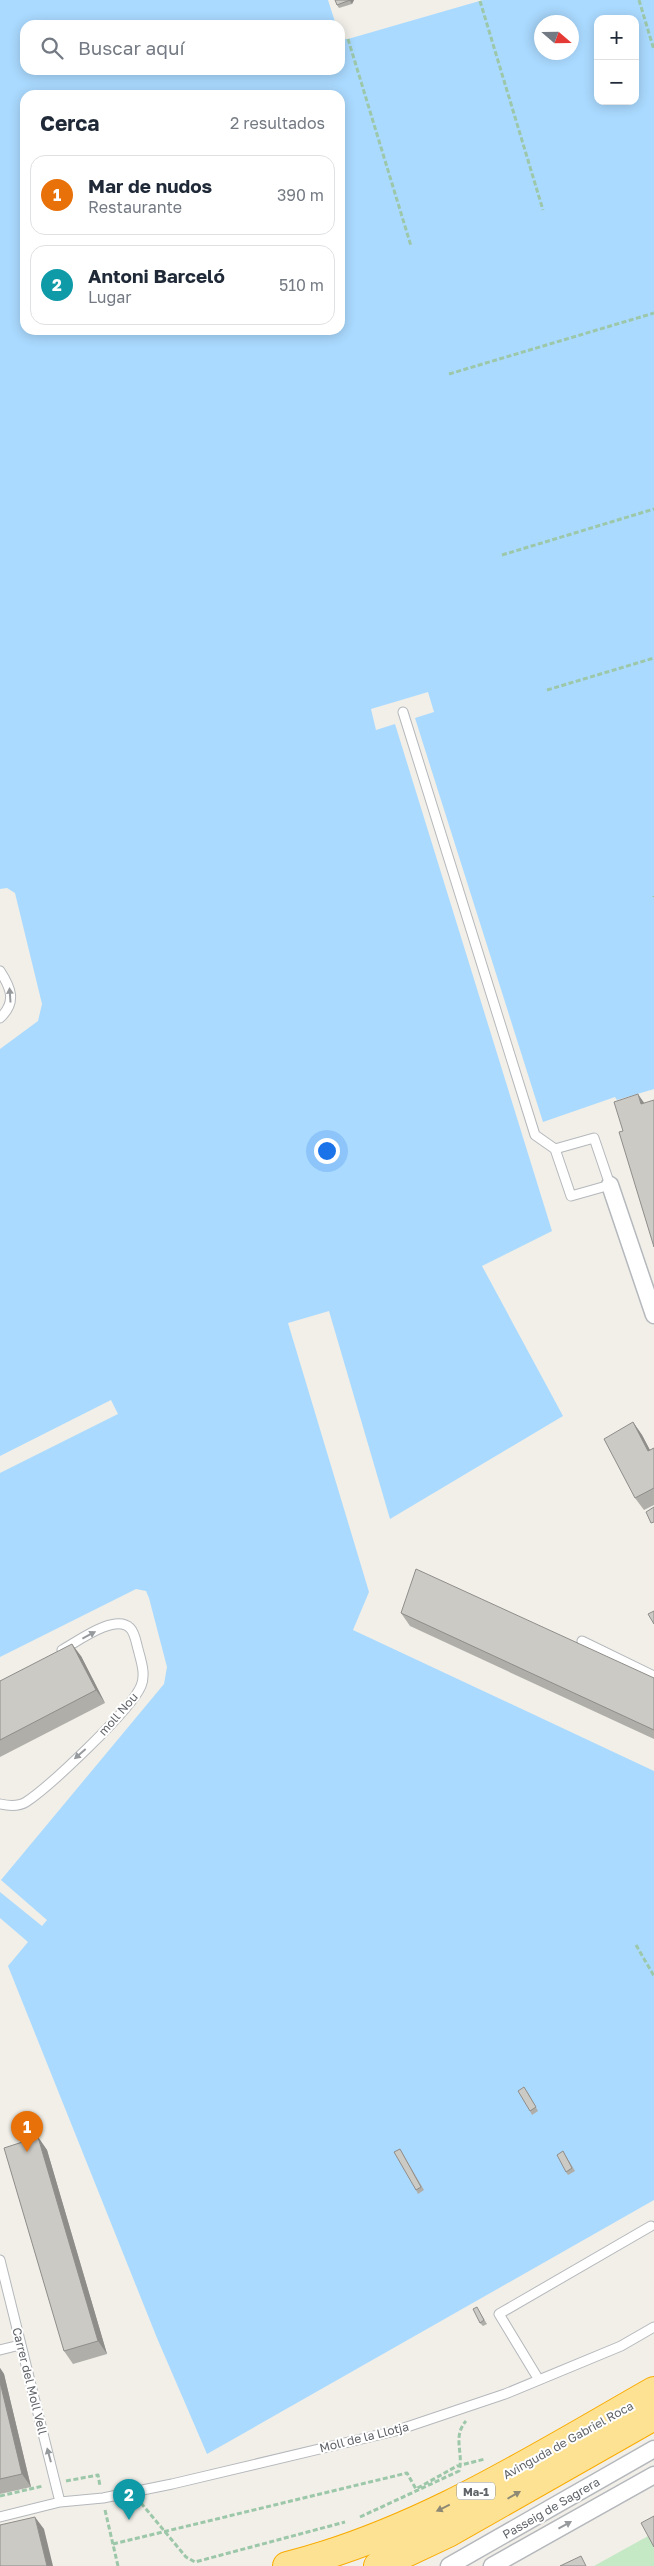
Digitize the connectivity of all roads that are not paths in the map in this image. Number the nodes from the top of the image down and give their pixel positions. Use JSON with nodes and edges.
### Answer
{"nodes":[{"id":1,"x":403,"y":712,"type":"dead end"},
{"id":2,"x":0,"y":971,"type":"edge"},
{"id":3,"x":0,"y":1018,"type":"edge"},
{"id":4,"x":555,"y":1149,"type":"junction"},
{"id":5,"x":610,"y":1185,"type":"junction"},
{"id":6,"x":654,"y":1315,"type":"edge"},
{"id":7,"x":582,"y":1641,"type":"dead end"},
{"id":8,"x":50,"y":1656,"type":"edge"},
{"id":9,"x":654,"y":1676,"type":"edge"},
{"id":10,"x":0,"y":1804,"type":"edge"},
{"id":11,"x":651,"y":2226,"type":"dead end"},
{"id":12,"x":0,"y":2260,"type":"edge"},
{"id":13,"x":654,"y":2328,"type":"edge"},
{"id":14,"x":20,"y":2345,"type":"junction"},
{"id":15,"x":0,"y":2350,"type":"edge"},
{"id":16,"x":539,"y":2380,"type":"junction"},
{"id":17,"x":654,"y":2391,"type":"edge"},
{"id":18,"x":654,"y":2416,"type":"edge"},
{"id":19,"x":654,"y":2449,"type":"edge"},
{"id":20,"x":654,"y":2475,"type":"edge"},
{"id":21,"x":60,"y":2502,"type":"junction"},
{"id":22,"x":0,"y":2517,"type":"edge"},
{"id":23,"x":287,"y":2566,"type":"edge"},
{"id":24,"x":378,"y":2566,"type":"edge"},
{"id":25,"x":449,"y":2566,"type":"edge"},
{"id":26,"x":492,"y":2566,"type":"edge"}],
"edges":[{"from":1,"to":4,"type":"lane"},
{"from":3,"to":2,"type":"lane","one_way":true},
{"from":4,"to":5,"type":"lane"},
{"from":4,"to":5,"type":"lane"},
{"from":5,"to":6,"type":"street"},
{"from":7,"to":9,"type":"lane"},
{"from":8,"to":10,"type":"lane","name":"moll Nou","one_way":true},
{"from":11,"to":16,"type":"lane"},
{"from":12,"to":14,"type":"lane","name":"Carrer del Moll Vell"},
{"from":13,"to":16,"type":"lane","name":"Moll de la Llotja"},
{"from":14,"to":15,"type":"lane"},
{"from":21,"to":14,"type":"lane","name":"Carrer del Moll Vell","one_way":true},
{"from":16,"to":21,"type":"lane","name":"Moll de la Llotja"},
{"from":17,"to":23,"type":"highway","name":"Avinguda de Gabriel Roca","number":"Ma-1","one_way":true},
{"from":24,"to":18,"type":"highway","name":"Avinguda de Gabriel Roca","number":"Ma-1","one_way":true},
{"from":19,"to":25,"type":"street","name":"Passeig de Sagrera"},
{"from":26,"to":20,"type":"street","name":"Passeig de Sagrera","one_way":true},
{"from":21,"to":22,"type":"lane","name":"Moll de la Llotja"}]}
